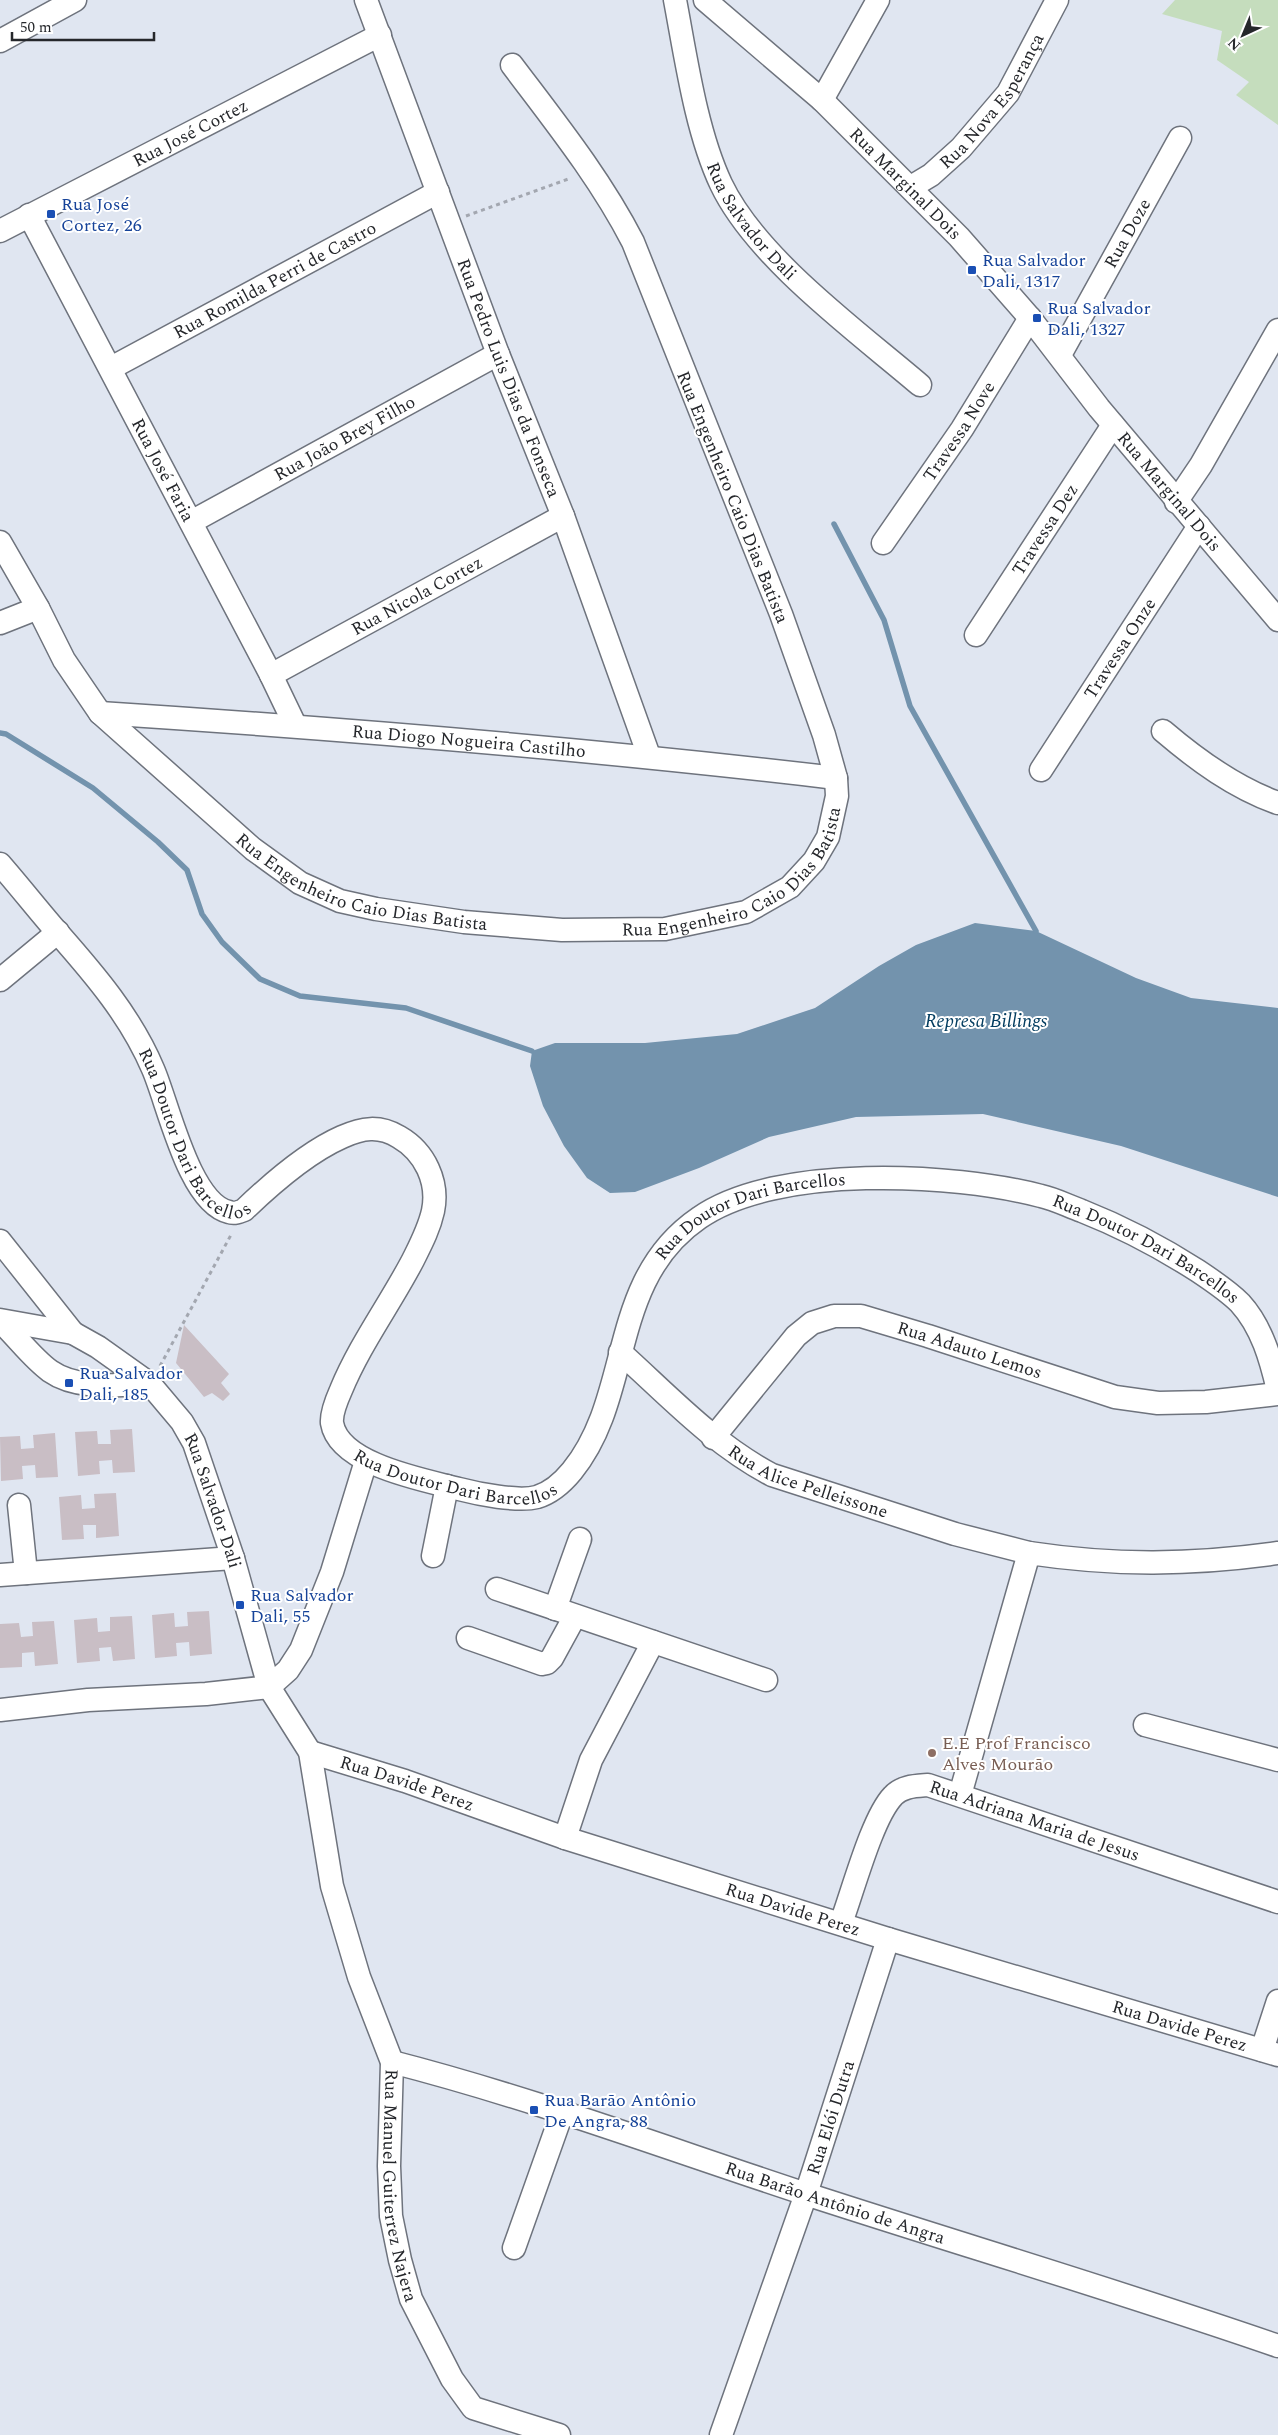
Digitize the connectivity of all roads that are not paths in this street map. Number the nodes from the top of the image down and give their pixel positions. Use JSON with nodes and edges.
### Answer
{"nodes":[{"id":1,"x":75,"y":0,"type":"edge"},
{"id":2,"x":366,"y":0,"type":"edge"},
{"id":3,"x":675,"y":0,"type":"edge"},
{"id":4,"x":705,"y":0,"type":"edge"},
{"id":5,"x":878,"y":0,"type":"edge"},
{"id":6,"x":1056,"y":0,"type":"edge"},
{"id":7,"x":380,"y":35,"type":"junction"},
{"id":8,"x":0,"y":41,"type":"edge"},
{"id":9,"x":512,"y":65,"type":"dead end"},
{"id":10,"x":822,"y":100,"type":"junction"},
{"id":11,"x":1180,"y":138,"type":"dead end"},
{"id":12,"x":911,"y":188,"type":"junction"},
{"id":13,"x":438,"y":192,"type":"junction"},
{"id":14,"x":29,"y":215,"type":"junction"},
{"id":15,"x":0,"y":231,"type":"edge"},
{"id":16,"x":1030,"y":318,"type":"junction"},
{"id":17,"x":1278,"y":330,"type":"edge"},
{"id":18,"x":498,"y":354,"type":"junction"},
{"id":19,"x":1060,"y":355,"type":"junction"},
{"id":20,"x":111,"y":368,"type":"junction"},
{"id":21,"x":920,"y":385,"type":"dead end"},
{"id":22,"x":1114,"y":425,"type":"junction"},
{"id":23,"x":1176,"y":502,"type":"junction"},
{"id":24,"x":563,"y":516,"type":"junction"},
{"id":25,"x":192,"y":522,"type":"junction"},
{"id":26,"x":1199,"y":526,"type":"junction"},
{"id":27,"x":0,"y":542,"type":"edge"},
{"id":28,"x":884,"y":543,"type":"dead end"},
{"id":29,"x":38,"y":608,"type":"junction"},
{"id":30,"x":1278,"y":620,"type":"edge"},
{"id":31,"x":0,"y":623,"type":"edge"},
{"id":32,"x":976,"y":635,"type":"dead end"},
{"id":33,"x":271,"y":675,"type":"junction"},
{"id":34,"x":100,"y":713,"type":"junction"},
{"id":35,"x":295,"y":726,"type":"junction"},
{"id":36,"x":1163,"y":731,"type":"dead end"},
{"id":37,"x":649,"y":756,"type":"junction"},
{"id":38,"x":1041,"y":770,"type":"dead end"},
{"id":39,"x":836,"y":778,"type":"junction"},
{"id":40,"x":1278,"y":803,"type":"edge"},
{"id":41,"x":0,"y":864,"type":"edge"},
{"id":42,"x":58,"y":932,"type":"junction"},
{"id":43,"x":0,"y":980,"type":"edge"},
{"id":44,"x":0,"y":1240,"type":"edge"},
{"id":45,"x":0,"y":1321,"type":"edge"},
{"id":46,"x":64,"y":1331,"type":"junction"},
{"id":47,"x":98,"y":1347,"type":"junction"},
{"id":48,"x":620,"y":1352,"type":"junction"},
{"id":49,"x":39,"y":1361,"type":"junction"},
{"id":50,"x":84,"y":1383,"type":"junction"},
{"id":51,"x":150,"y":1384,"type":"junction"},
{"id":52,"x":1278,"y":1392,"type":"edge"},
{"id":53,"x":713,"y":1438,"type":"junction"},
{"id":54,"x":366,"y":1461,"type":"junction"},
{"id":55,"x":447,"y":1486,"type":"junction"},
{"id":56,"x":19,"y":1506,"type":"dead end"},
{"id":57,"x":580,"y":1539,"type":"dead end"},
{"id":58,"x":1029,"y":1553,"type":"junction"},
{"id":59,"x":1278,"y":1553,"type":"edge"},
{"id":60,"x":433,"y":1556,"type":"dead end"},
{"id":61,"x":233,"y":1558,"type":"junction"},
{"id":62,"x":26,"y":1573,"type":"junction"},
{"id":63,"x":0,"y":1575,"type":"edge"},
{"id":64,"x":497,"y":1589,"type":"dead end"},
{"id":65,"x":565,"y":1612,"type":"junction"},
{"id":66,"x":468,"y":1638,"type":"dead end"},
{"id":67,"x":653,"y":1642,"type":"junction"},
{"id":68,"x":766,"y":1680,"type":"dead end"},
{"id":69,"x":269,"y":1687,"type":"junction"},
{"id":70,"x":0,"y":1710,"type":"edge"},
{"id":71,"x":1145,"y":1725,"type":"dead end"},
{"id":72,"x":310,"y":1752,"type":"junction"},
{"id":73,"x":1278,"y":1760,"type":"edge"},
{"id":74,"x":960,"y":1795,"type":"junction"},
{"id":75,"x":565,"y":1838,"type":"junction"},
{"id":76,"x":1278,"y":1902,"type":"edge"},
{"id":77,"x":842,"y":1923,"type":"junction"},
{"id":78,"x":888,"y":1939,"type":"junction"},
{"id":79,"x":1278,"y":2001,"type":"edge"},
{"id":80,"x":1270,"y":2053,"type":"edge"},
{"id":81,"x":392,"y":2062,"type":"junction"},
{"id":82,"x":562,"y":2113,"type":"junction"},
{"id":83,"x":806,"y":2194,"type":"junction"},
{"id":84,"x":514,"y":2248,"type":"dead end"},
{"id":85,"x":1278,"y":2346,"type":"edge"},
{"id":86,"x":559,"y":2435,"type":"edge"},
{"id":87,"x":721,"y":2435,"type":"edge"}],
"edges":[{"from":1,"to":8,"type":"street"},
{"from":2,"to":7,"type":"street","name":"Rua Pedro Luis Dias da Fonseca"},
{"from":3,"to":21,"type":"street","name":"Rua Salvador Dali"},
{"from":4,"to":10,"type":"street","name":"Rua Marginal Dois"},
{"from":5,"to":10,"type":"street"},
{"from":6,"to":12,"type":"street","name":"Rua Nova Esperança"},
{"from":7,"to":13,"type":"street","name":"Rua Pedro Luis Dias da Fonseca"},
{"from":7,"to":14,"type":"street","name":"Rua José Cortez"},
{"from":9,"to":39,"type":"street","name":"Rua Engenheiro Caio Dias Batista"},
{"from":10,"to":12,"type":"street","name":"Rua Marginal Dois"},
{"from":11,"to":19,"type":"street","name":"Rua Doze"},
{"from":12,"to":16,"type":"street","name":"Rua Marginal Dois"},
{"from":13,"to":18,"type":"street","name":"Rua Pedro Luis Dias da Fonseca"},
{"from":13,"to":20,"type":"street","name":"Rua Romilda Perri de Castro"},
{"from":14,"to":15,"type":"street","name":"Rua José Cortez"},
{"from":14,"to":20,"type":"street","name":"Rua José Faria"},
{"from":16,"to":19,"type":"street","name":"Rua Marginal Dois"},
{"from":16,"to":28,"type":"street","name":"Travessa Nove"},
{"from":17,"to":23,"type":"street"},
{"from":18,"to":24,"type":"street","name":"Rua Pedro Luis Dias da Fonseca"},
{"from":18,"to":25,"type":"street","name":"Rua João Brey Filho"},
{"from":19,"to":22,"type":"street","name":"Rua Marginal Dois"},
{"from":20,"to":25,"type":"street","name":"Rua José Faria"},
{"from":22,"to":23,"type":"street","name":"Rua Marginal Dois"},
{"from":22,"to":32,"type":"street","name":"Travessa Dez"},
{"from":23,"to":26,"type":"street","name":"Rua Marginal Dois"},
{"from":24,"to":33,"type":"street","name":"Rua Nicola Cortez"},
{"from":24,"to":37,"type":"street","name":"Rua Pedro Luis Dias da Fonseca"},
{"from":25,"to":33,"type":"street","name":"Rua José Faria"},
{"from":26,"to":30,"type":"street","name":"Rua Marginal Dois"},
{"from":26,"to":38,"type":"street","name":"Travessa Onze"},
{"from":27,"to":29,"type":"street","name":"Rua Engenheiro Caio Dias Batista"},
{"from":29,"to":31,"type":"street"},
{"from":29,"to":34,"type":"street","name":"Rua Engenheiro Caio Dias Batista"},
{"from":33,"to":35,"type":"street","name":"Rua José Faria"},
{"from":34,"to":35,"type":"street","name":"Rua Diogo Nogueira Castilho"},
{"from":34,"to":39,"type":"street","name":"Rua Engenheiro Caio Dias Batista"},
{"from":35,"to":37,"type":"street","name":"Rua Diogo Nogueira Castilho"},
{"from":36,"to":40,"type":"street"},
{"from":37,"to":39,"type":"street","name":"Rua Diogo Nogueira Castilho"},
{"from":41,"to":42,"type":"street","name":"Rua Doutor Dari Barcellos"},
{"from":42,"to":43,"type":"street"},
{"from":42,"to":54,"type":"street","name":"Rua Doutor Dari Barcellos"},
{"from":44,"to":46,"type":"street"},
{"from":45,"to":46,"type":"street","name":"Rua Salvador Dali"},
{"from":45,"to":49,"type":"street","name":"Rua Salvador Dali"},
{"from":46,"to":47,"type":"street","name":"Rua Salvador Dali"},
{"from":46,"to":49,"type":"street"},
{"from":47,"to":50,"type":"street"},
{"from":47,"to":51,"type":"street","name":"Rua Salvador Dali"},
{"from":48,"to":52,"type":"street","name":"Rua Doutor Dari Barcellos"},
{"from":48,"to":53,"type":"street","name":"Rua Alice Pelleissone"},
{"from":48,"to":55,"type":"street","name":"Rua Doutor Dari Barcellos"},
{"from":49,"to":50,"type":"street","name":"Rua Salvador Dali"},
{"from":50,"to":51,"type":"street","name":"Rua Salvador Dali"},
{"from":51,"to":61,"type":"street","name":"Rua Salvador Dali"},
{"from":52,"to":53,"type":"street","name":"Rua Adauto Lemos"},
{"from":53,"to":58,"type":"street","name":"Rua Alice Pelleissone"},
{"from":54,"to":55,"type":"street","name":"Rua Doutor Dari Barcellos"},
{"from":54,"to":69,"type":"street"},
{"from":55,"to":60,"type":"street"},
{"from":56,"to":62,"type":"street"},
{"from":57,"to":65,"type":"street"},
{"from":58,"to":59,"type":"street"},
{"from":58,"to":74,"type":"street"},
{"from":61,"to":62,"type":"street"},
{"from":61,"to":69,"type":"street","name":"Rua Salvador Dali"},
{"from":62,"to":63,"type":"street"},
{"from":64,"to":65,"type":"street"},
{"from":65,"to":66,"type":"street"},
{"from":65,"to":67,"type":"street"},
{"from":67,"to":68,"type":"street"},
{"from":67,"to":75,"type":"street"},
{"from":69,"to":70,"type":"street"},
{"from":69,"to":72,"type":"street","name":"Rua Manuel Guiterrez Najera"},
{"from":71,"to":73,"type":"street"},
{"from":72,"to":75,"type":"street","name":"Rua Davide Perez"},
{"from":72,"to":81,"type":"street","name":"Rua Manuel Guiterrez Najera"},
{"from":74,"to":76,"type":"street","name":"Rua Adriana Maria de Jesus"},
{"from":74,"to":77,"type":"street","name":"Rua Adriana Maria de Jesus"},
{"from":75,"to":77,"type":"street","name":"Rua Davide Perez"},
{"from":77,"to":78,"type":"street","name":"Rua Davide Perez"},
{"from":78,"to":80,"type":"street","name":"Rua Davide Perez"},
{"from":78,"to":83,"type":"street","name":"Rua Elói Dutra"},
{"from":79,"to":80,"type":"street"},
{"from":81,"to":82,"type":"street","name":"Rua Barão Antônio de Angra"},
{"from":81,"to":86,"type":"street","name":"Rua Manuel Guiterrez Najera"},
{"from":82,"to":83,"type":"street","name":"Rua Barão Antônio de Angra"},
{"from":82,"to":84,"type":"street"},
{"from":83,"to":85,"type":"street","name":"Rua Barão Antônio de Angra"},
{"from":83,"to":87,"type":"street","name":"Rua Elói Dutra"}]}
